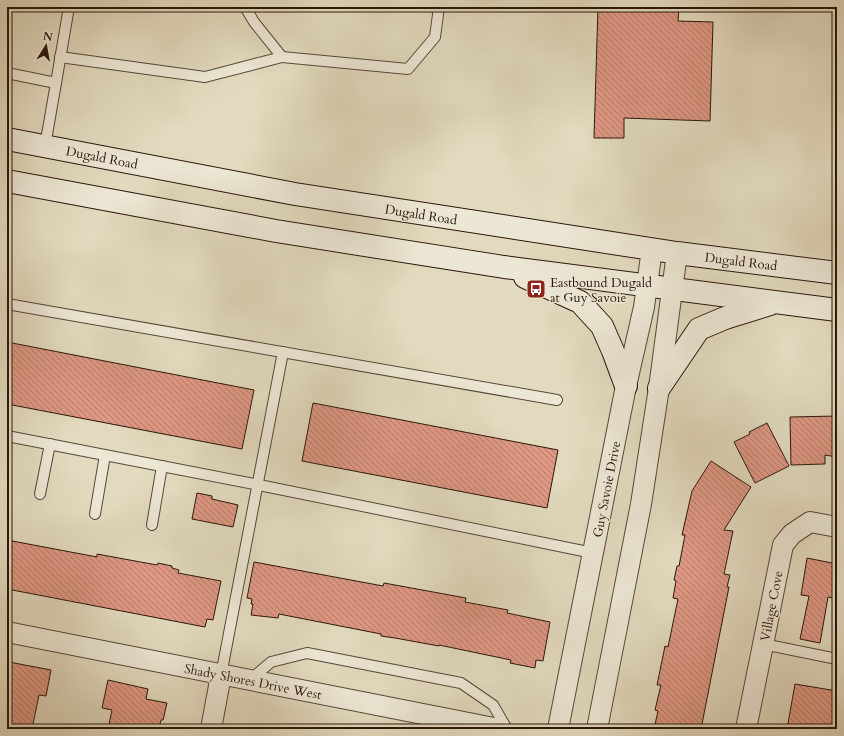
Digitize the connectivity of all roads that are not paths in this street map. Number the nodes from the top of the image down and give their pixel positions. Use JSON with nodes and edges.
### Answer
{"nodes":[{"id":1,"x":69,"y":7,"type":"edge"},
{"id":2,"x":245,"y":7,"type":"edge"},
{"id":3,"x":439,"y":7,"type":"edge"},
{"id":4,"x":60,"y":57,"type":"junction"},
{"id":5,"x":282,"y":57,"type":"junction"},
{"id":6,"x":7,"y":72,"type":"edge"},
{"id":7,"x":56,"y":83,"type":"junction"},
{"id":8,"x":7,"y":139,"type":"edge"},
{"id":9,"x":45,"y":146,"type":"junction"},
{"id":10,"x":7,"y":181,"type":"edge"},
{"id":11,"x":652,"y":249,"type":"junction"},
{"id":12,"x":677,"y":253,"type":"junction"},
{"id":13,"x":504,"y":267,"type":"junction"},
{"id":14,"x":837,"y":273,"type":"edge"},
{"id":15,"x":647,"y":286,"type":"junction"},
{"id":16,"x":672,"y":289,"type":"junction"},
{"id":17,"x":777,"y":302,"type":"junction"},
{"id":18,"x":7,"y":304,"type":"edge"},
{"id":19,"x":837,"y":310,"type":"edge"},
{"id":20,"x":283,"y":352,"type":"junction"},
{"id":21,"x":626,"y":386,"type":"junction"},
{"id":22,"x":659,"y":388,"type":"junction"},
{"id":23,"x":557,"y":400,"type":"dead end"},
{"id":24,"x":7,"y":436,"type":"edge"},
{"id":25,"x":50,"y":444,"type":"junction"},
{"id":26,"x":104,"y":455,"type":"junction"},
{"id":27,"x":162,"y":466,"type":"junction"},
{"id":28,"x":259,"y":485,"type":"junction"},
{"id":29,"x":40,"y":494,"type":"dead end"},
{"id":30,"x":95,"y":514,"type":"dead end"},
{"id":31,"x":152,"y":525,"type":"dead end"},
{"id":32,"x":837,"y":527,"type":"edge"},
{"id":33,"x":593,"y":553,"type":"junction"},
{"id":34,"x":7,"y":632,"type":"edge"},
{"id":35,"x":763,"y":644,"type":"junction"},
{"id":36,"x":837,"y":659,"type":"edge"},
{"id":37,"x":221,"y":675,"type":"junction"},
{"id":38,"x":250,"y":680,"type":"junction"},
{"id":39,"x":211,"y":729,"type":"edge"},
{"id":40,"x":499,"y":729,"type":"edge"},
{"id":41,"x":507,"y":729,"type":"edge"},
{"id":42,"x":558,"y":729,"type":"edge"},
{"id":43,"x":597,"y":729,"type":"edge"},
{"id":44,"x":746,"y":729,"type":"edge"}],
"edges":[{"from":1,"to":4,"type":"lane"},
{"from":2,"to":5,"type":"lane"},
{"from":3,"to":5,"type":"lane"},
{"from":4,"to":5,"type":"lane"},
{"from":4,"to":7,"type":"lane"},
{"from":6,"to":7,"type":"lane"},
{"from":7,"to":9,"type":"lane"},
{"from":8,"to":9,"type":"main road","name":"Dugald Road"},
{"from":9,"to":11,"type":"main road","name":"Dugald Road"},
{"from":10,"to":13,"type":"main road"},
{"from":11,"to":12,"type":"main road","name":"Dugald Road"},
{"from":11,"to":15,"type":"street","name":"Guy Savoie Drive"},
{"from":12,"to":14,"type":"main road","name":"Dugald Road"},
{"from":12,"to":16,"type":"street"},
{"from":13,"to":15,"type":"main road"},
{"from":13,"to":21,"type":"main road"},
{"from":15,"to":16,"type":"main road"},
{"from":15,"to":21,"type":"street","name":"Guy Savoie Drive"},
{"from":16,"to":17,"type":"main road"},
{"from":16,"to":22,"type":"street"},
{"from":17,"to":19,"type":"main road"},
{"from":17,"to":22,"type":"main road"},
{"from":18,"to":20,"type":"lane"},
{"from":20,"to":23,"type":"lane"},
{"from":20,"to":28,"type":"lane"},
{"from":21,"to":33,"type":"street","name":"Guy Savoie Drive"},
{"from":22,"to":43,"type":"street"},
{"from":24,"to":25,"type":"lane"},
{"from":25,"to":26,"type":"lane"},
{"from":25,"to":29,"type":"lane"},
{"from":26,"to":27,"type":"lane"},
{"from":26,"to":30,"type":"lane"},
{"from":27,"to":28,"type":"lane"},
{"from":27,"to":31,"type":"lane"},
{"from":28,"to":33,"type":"lane"},
{"from":28,"to":37,"type":"lane"},
{"from":32,"to":35,"type":"street","name":"Village Cove"},
{"from":33,"to":42,"type":"street","name":"Guy Savoie Drive"},
{"from":34,"to":37,"type":"street","name":"Shady Shores Drive West"},
{"from":35,"to":36,"type":"lane"},
{"from":35,"to":44,"type":"street","name":"Village Cove"},
{"from":37,"to":38,"type":"street","name":"Shady Shores Drive West"},
{"from":37,"to":39,"type":"street"},
{"from":38,"to":40,"type":"street","name":"Shady Shores Drive West"},
{"from":38,"to":41,"type":"lane"}]}
